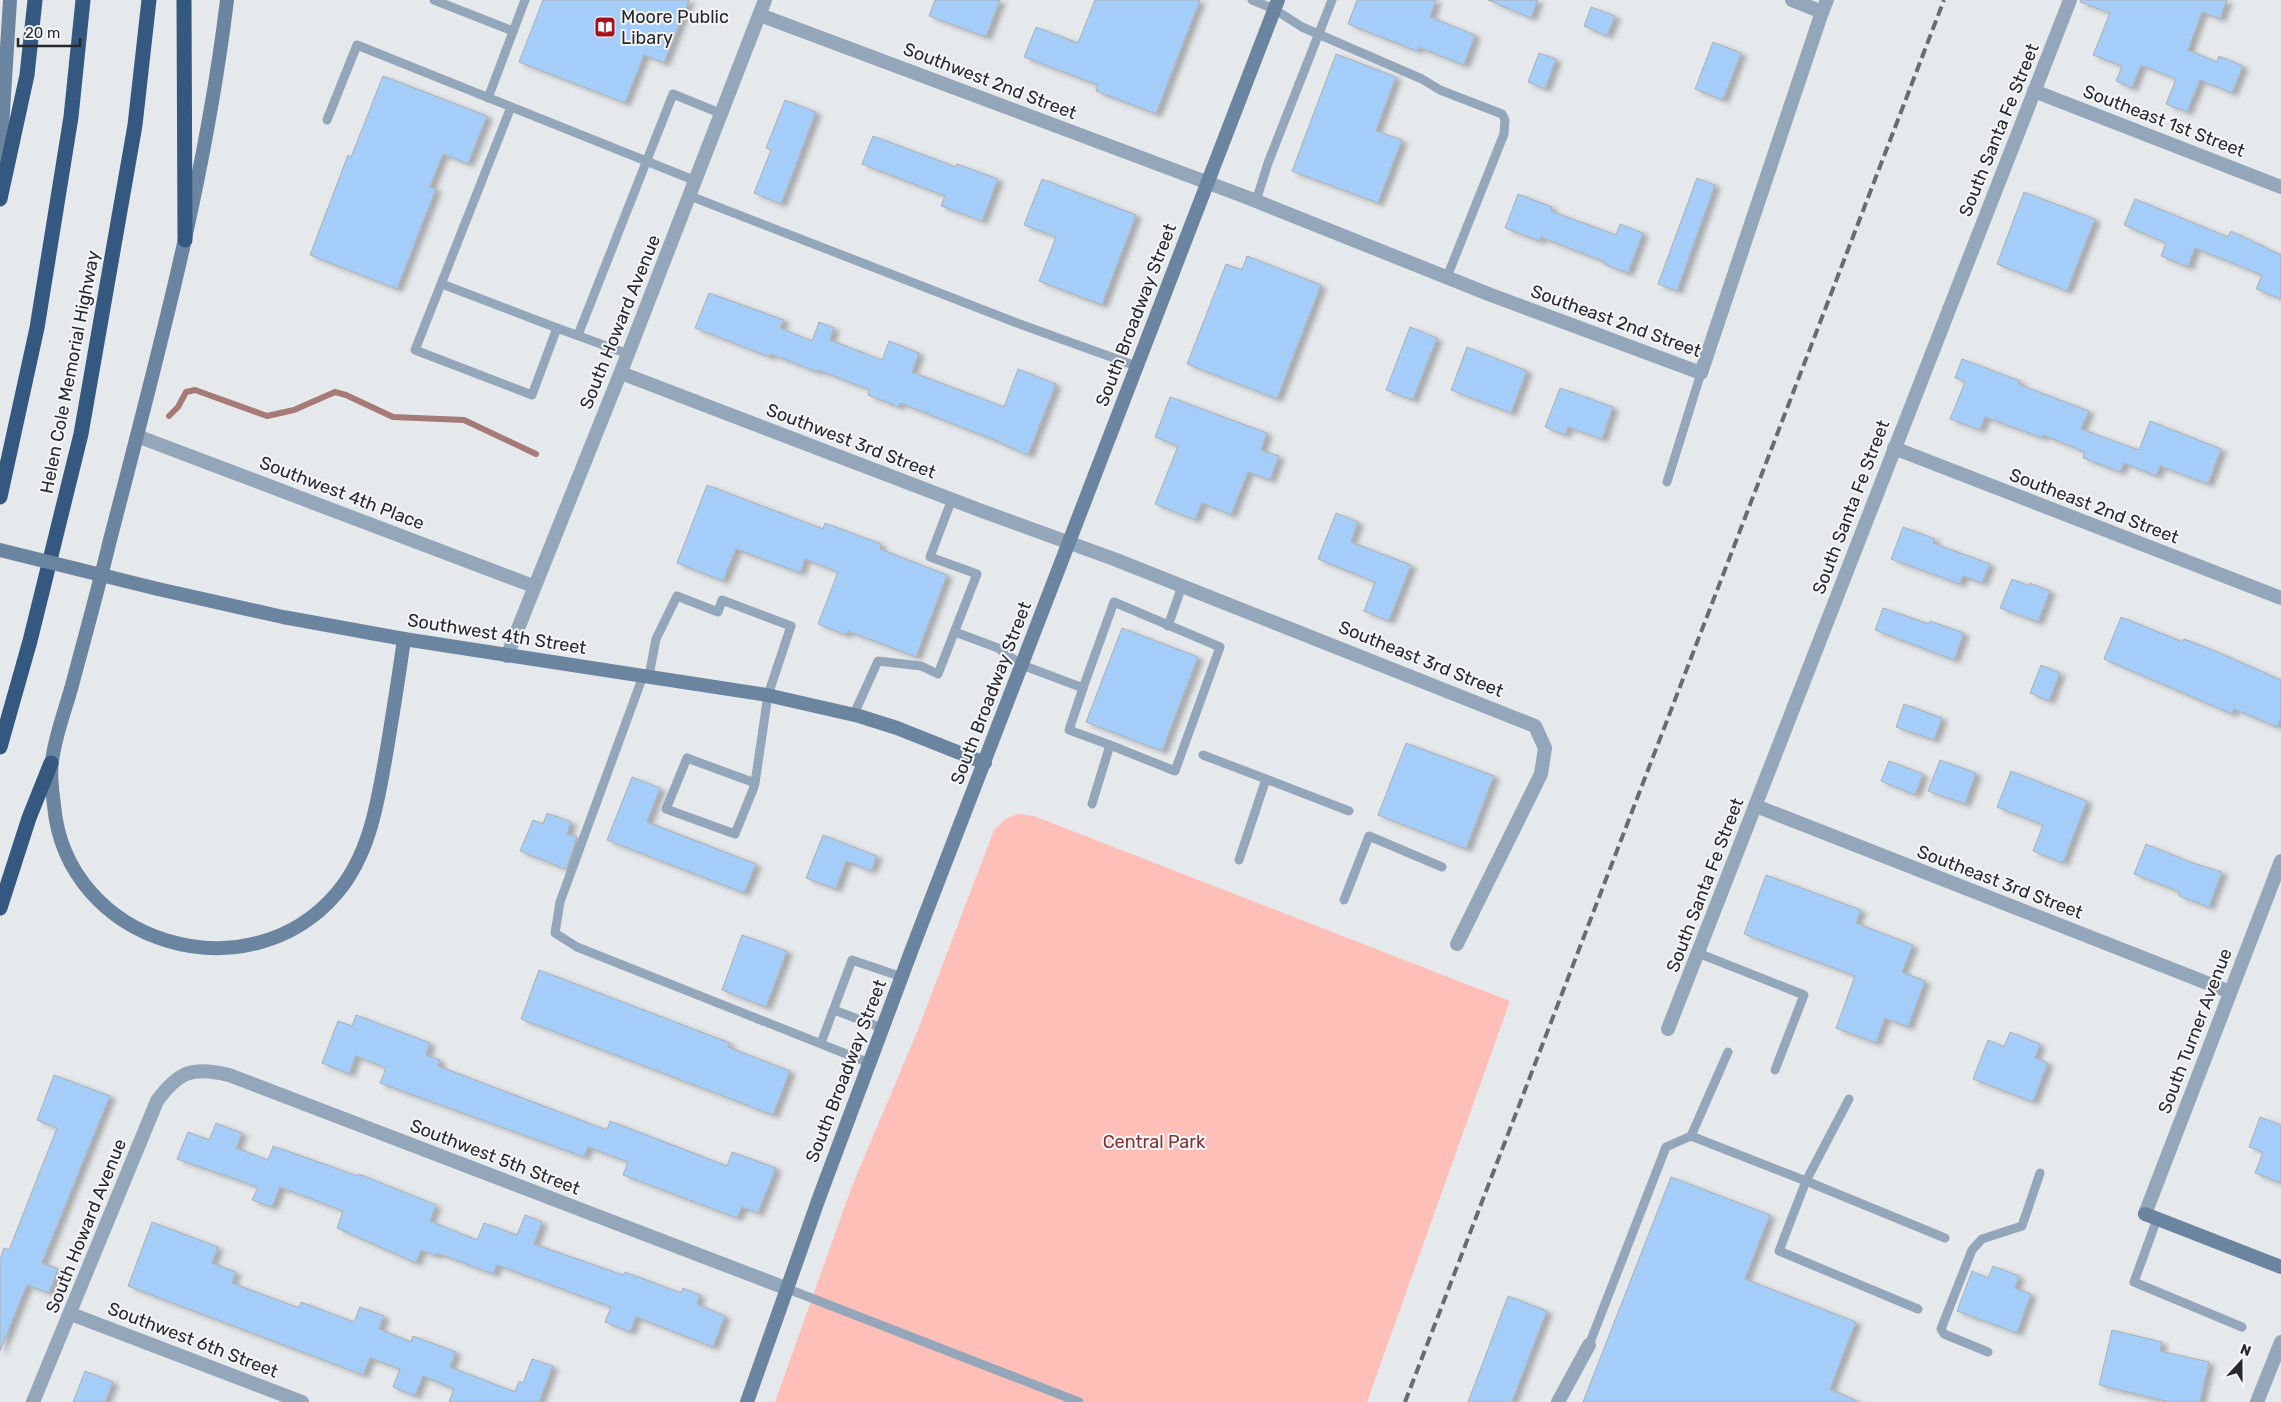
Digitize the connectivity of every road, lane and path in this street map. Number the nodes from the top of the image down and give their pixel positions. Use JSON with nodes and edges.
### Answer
{"nodes":[{"id":1,"x":10,"y":0,"type":"edge"},
{"id":2,"x":35,"y":0,"type":"edge"},
{"id":3,"x":83,"y":0,"type":"edge"},
{"id":4,"x":149,"y":0,"type":"edge"},
{"id":5,"x":184,"y":0,"type":"edge"},
{"id":6,"x":227,"y":0,"type":"edge"},
{"id":7,"x":434,"y":0,"type":"edge"},
{"id":8,"x":525,"y":0,"type":"edge"},
{"id":9,"x":765,"y":0,"type":"edge"},
{"id":10,"x":1252,"y":0,"type":"edge"},
{"id":11,"x":1332,"y":0,"type":"edge"},
{"id":12,"x":1792,"y":0,"type":"edge"},
{"id":13,"x":2070,"y":0,"type":"edge"},
{"id":14,"x":1276,"y":4,"type":"edge"},
{"id":15,"x":1825,"y":6,"type":"edge"},
{"id":16,"x":760,"y":14,"type":"junction"},
{"id":17,"x":513,"y":31,"type":"junction"},
{"id":18,"x":1318,"y":34,"type":"junction"},
{"id":19,"x":2034,"y":91,"type":"junction"},
{"id":20,"x":488,"y":98,"type":"junction"},
{"id":21,"x":511,"y":107,"type":"junction"},
{"id":22,"x":722,"y":114,"type":"junction"},
{"id":23,"x":327,"y":120,"type":"dead end"},
{"id":24,"x":0,"y":159,"type":"edge"},
{"id":25,"x":647,"y":162,"type":"junction"},
{"id":26,"x":696,"y":181,"type":"junction"},
{"id":27,"x":1207,"y":184,"type":"junction"},
{"id":28,"x":2281,"y":187,"type":"edge"},
{"id":29,"x":690,"y":196,"type":"junction"},
{"id":30,"x":0,"y":199,"type":"edge"},
{"id":31,"x":1256,"y":201,"type":"junction"},
{"id":32,"x":185,"y":240,"type":"junction"},
{"id":33,"x":1447,"y":277,"type":"junction"},
{"id":34,"x":442,"y":284,"type":"junction"},
{"id":35,"x":557,"y":328,"type":"junction"},
{"id":36,"x":578,"y":335,"type":"junction"},
{"id":37,"x":628,"y":354,"type":"junction"},
{"id":38,"x":1136,"y":366,"type":"junction"},
{"id":39,"x":621,"y":373,"type":"junction"},
{"id":40,"x":1701,"y":373,"type":"junction"},
{"id":41,"x":137,"y":436,"type":"junction"},
{"id":42,"x":1894,"y":448,"type":"junction"},
{"id":43,"x":1667,"y":482,"type":"dead end"},
{"id":44,"x":0,"y":497,"type":"edge"},
{"id":45,"x":952,"y":499,"type":"junction"},
{"id":46,"x":1068,"y":543,"type":"junction"},
{"id":47,"x":0,"y":550,"type":"edge"},
{"id":48,"x":533,"y":586,"type":"junction"},
{"id":49,"x":1182,"y":586,"type":"junction"},
{"id":50,"x":2281,"y":598,"type":"edge"},
{"id":51,"x":1168,"y":626,"type":"junction"},
{"id":52,"x":955,"y":632,"type":"junction"},
{"id":53,"x":404,"y":639,"type":"junction"},
{"id":54,"x":506,"y":656,"type":"junction"},
{"id":55,"x":1022,"y":665,"type":"junction"},
{"id":56,"x":646,"y":676,"type":"junction"},
{"id":57,"x":1082,"y":688,"type":"junction"},
{"id":58,"x":768,"y":695,"type":"junction"},
{"id":59,"x":854,"y":714,"type":"junction"},
{"id":60,"x":0,"y":746,"type":"edge"},
{"id":61,"x":1110,"y":746,"type":"junction"},
{"id":62,"x":1203,"y":755,"type":"dead end"},
{"id":63,"x":51,"y":763,"type":"junction"},
{"id":64,"x":985,"y":763,"type":"junction"},
{"id":65,"x":1266,"y":778,"type":"junction"},
{"id":66,"x":755,"y":783,"type":"junction"},
{"id":67,"x":1092,"y":804,"type":"dead end"},
{"id":68,"x":1756,"y":806,"type":"junction"},
{"id":69,"x":1349,"y":811,"type":"dead end"},
{"id":70,"x":1239,"y":860,"type":"dead end"},
{"id":71,"x":2281,"y":861,"type":"edge"},
{"id":72,"x":1442,"y":867,"type":"dead end"},
{"id":73,"x":1344,"y":900,"type":"dead end"},
{"id":74,"x":0,"y":908,"type":"edge"},
{"id":75,"x":1458,"y":944,"type":"dead end"},
{"id":76,"x":1698,"y":954,"type":"junction"},
{"id":77,"x":902,"y":977,"type":"junction"},
{"id":78,"x":2230,"y":992,"type":"junction"},
{"id":79,"x":834,"y":1010,"type":"junction"},
{"id":80,"x":882,"y":1028,"type":"junction"},
{"id":81,"x":1668,"y":1029,"type":"dead end"},
{"id":82,"x":821,"y":1043,"type":"junction"},
{"id":83,"x":1728,"y":1052,"type":"dead end"},
{"id":84,"x":870,"y":1062,"type":"junction"},
{"id":85,"x":1775,"y":1070,"type":"dead end"},
{"id":86,"x":186,"y":1073,"type":"joint"},
{"id":87,"x":1849,"y":1099,"type":"dead end"},
{"id":88,"x":1691,"y":1136,"type":"junction"},
{"id":89,"x":2040,"y":1173,"type":"dead end"},
{"id":90,"x":1806,"y":1181,"type":"junction"},
{"id":91,"x":2151,"y":1217,"type":"junction"},
{"id":92,"x":1945,"y":1238,"type":"dead end"},
{"id":93,"x":2281,"y":1267,"type":"edge"},
{"id":94,"x":788,"y":1289,"type":"junction"},
{"id":95,"x":1918,"y":1309,"type":"dead end"},
{"id":96,"x":70,"y":1314,"type":"junction"},
{"id":97,"x":2242,"y":1327,"type":"dead end"},
{"id":98,"x":2281,"y":1342,"type":"edge"},
{"id":99,"x":1590,"y":1344,"type":"joint"},
{"id":100,"x":1988,"y":1352,"type":"dead end"},
{"id":101,"x":33,"y":1402,"type":"edge"},
{"id":102,"x":302,"y":1402,"type":"edge"},
{"id":103,"x":747,"y":1402,"type":"edge"},
{"id":104,"x":1079,"y":1402,"type":"edge"},
{"id":105,"x":1558,"y":1402,"type":"edge"},
{"id":106,"x":2257,"y":1402,"type":"edge"}],
"edges":[{"from":1,"to":24,"type":"main road"},
{"from":2,"to":30,"type":"highway"},
{"from":3,"to":44,"type":"highway"},
{"from":4,"to":60,"type":"highway","name":"Helen Cole Memorial Highway"},
{"from":5,"to":32,"type":"highway"},
{"from":6,"to":32,"type":"main road"},
{"from":7,"to":17,"type":"lane"},
{"from":8,"to":17,"type":"lane"},
{"from":9,"to":16,"type":"street","name":"South Howard Avenue"},
{"from":10,"to":14,"type":"lane"},
{"from":11,"to":18,"type":"lane"},
{"from":12,"to":15,"type":"street"},
{"from":13,"to":19,"type":"street","name":"South Santa Fe Street"},
{"from":14,"to":18,"type":"lane"},
{"from":14,"to":27,"type":"main road","name":"South Broadway Street"},
{"from":15,"to":40,"type":"street","name":"Southeast 2nd Street"},
{"from":16,"to":22,"type":"street","name":"South Howard Avenue"},
{"from":16,"to":27,"type":"street","name":"Southwest 2nd Street"},
{"from":17,"to":20,"type":"lane"},
{"from":18,"to":31,"type":"lane"},
{"from":18,"to":33,"type":"lane"},
{"from":19,"to":28,"type":"street","name":"Southeast 1st Street"},
{"from":19,"to":42,"type":"street","name":"South Santa Fe Street"},
{"from":20,"to":21,"type":"lane"},
{"from":20,"to":23,"type":"lane"},
{"from":21,"to":25,"type":"lane"},
{"from":21,"to":34,"type":"lane"},
{"from":22,"to":25,"type":"lane"},
{"from":22,"to":26,"type":"street","name":"South Howard Avenue"},
{"from":25,"to":26,"type":"lane"},
{"from":25,"to":36,"type":"lane"},
{"from":26,"to":29,"type":"street","name":"South Howard Avenue"},
{"from":27,"to":31,"type":"street","name":"Southeast 2nd Street"},
{"from":27,"to":38,"type":"main road","name":"South Broadway Street"},
{"from":29,"to":37,"type":"street","name":"South Howard Avenue"},
{"from":29,"to":38,"type":"lane"},
{"from":31,"to":33,"type":"street","name":"Southeast 2nd Street"},
{"from":32,"to":41,"type":"main road"},
{"from":33,"to":40,"type":"street","name":"Southeast 2nd Street"},
{"from":34,"to":35,"type":"lane"},
{"from":34,"to":35,"type":"lane"},
{"from":35,"to":36,"type":"lane"},
{"from":36,"to":37,"type":"lane"},
{"from":37,"to":39,"type":"street","name":"South Howard Avenue"},
{"from":38,"to":46,"type":"main road","name":"South Broadway Street"},
{"from":39,"to":45,"type":"street","name":"Southwest 3rd Street"},
{"from":39,"to":48,"type":"street","name":"South Howard Avenue"},
{"from":40,"to":43,"type":"lane"},
{"from":41,"to":48,"type":"street","name":"Southwest 4th Place"},
{"from":41,"to":63,"type":"main road"},
{"from":42,"to":50,"type":"street","name":"Southeast 2nd Street"},
{"from":42,"to":68,"type":"street","name":"South Santa Fe Street"},
{"from":45,"to":46,"type":"street","name":"Southwest 3rd Street"},
{"from":45,"to":52,"type":"lane"},
{"from":46,"to":49,"type":"street","name":"Southeast 3rd Street"},
{"from":46,"to":55,"type":"main road","name":"South Broadway Street"},
{"from":47,"to":53,"type":"main road","name":"Southwest 4th Street","bridge":true},
{"from":48,"to":54,"type":"street","name":"South Howard Avenue"},
{"from":49,"to":51,"type":"lane"},
{"from":49,"to":75,"type":"street","name":"Southeast 3rd Street"},
{"from":51,"to":57,"type":"lane"},
{"from":51,"to":61,"type":"lane"},
{"from":52,"to":55,"type":"lane"},
{"from":52,"to":59,"type":"lane"},
{"from":53,"to":54,"type":"main road","name":"Southwest 4th Street"},
{"from":53,"to":63,"type":"main road"},
{"from":54,"to":56,"type":"main road","name":"Southwest 4th Street"},
{"from":55,"to":57,"type":"lane"},
{"from":55,"to":64,"type":"main road","name":"South Broadway Street"},
{"from":56,"to":58,"type":"main road","name":"Southwest 4th Street"},
{"from":56,"to":58,"type":"lane"},
{"from":56,"to":82,"type":"lane"},
{"from":57,"to":61,"type":"lane"},
{"from":58,"to":59,"type":"main road","name":"Southwest 4th Street"},
{"from":58,"to":66,"type":"lane"},
{"from":59,"to":64,"type":"main road","name":"Southwest 4th Street"},
{"from":61,"to":67,"type":"lane"},
{"from":62,"to":65,"type":"lane"},
{"from":63,"to":74,"type":"highway"},
{"from":64,"to":77,"type":"main road","name":"South Broadway Street"},
{"from":65,"to":69,"type":"lane"},
{"from":65,"to":70,"type":"lane"},
{"from":66,"to":66,"type":"lane"},
{"from":68,"to":76,"type":"street","name":"South Santa Fe Street"},
{"from":68,"to":78,"type":"street","name":"Southeast 3rd Street"},
{"from":71,"to":78,"type":"street","name":"South Turner Avenue"},
{"from":72,"to":73,"type":"lane"},
{"from":76,"to":81,"type":"street","name":"South Santa Fe Street"},
{"from":76,"to":85,"type":"lane"},
{"from":77,"to":79,"type":"lane"},
{"from":77,"to":80,"type":"main road","name":"South Broadway Street"},
{"from":78,"to":91,"type":"street","name":"South Turner Avenue"},
{"from":79,"to":80,"type":"lane"},
{"from":79,"to":82,"type":"lane"},
{"from":80,"to":84,"type":"main road","name":"South Broadway Street"},
{"from":82,"to":84,"type":"lane"},
{"from":83,"to":88,"type":"lane"},
{"from":84,"to":94,"type":"main road","name":"South Broadway Street"},
{"from":86,"to":94,"type":"street","name":"Southwest 5th Street"},
{"from":86,"to":96,"type":"street","name":"South Howard Avenue"},
{"from":87,"to":90,"type":"lane"},
{"from":88,"to":90,"type":"lane"},
{"from":88,"to":99,"type":"lane"},
{"from":89,"to":100,"type":"lane"},
{"from":90,"to":92,"type":"lane"},
{"from":90,"to":95,"type":"lane"},
{"from":91,"to":93,"type":"main road"},
{"from":91,"to":97,"type":"lane"},
{"from":94,"to":103,"type":"main road","name":"South Broadway Street"},
{"from":94,"to":104,"type":"lane"},
{"from":96,"to":101,"type":"street","name":"South Howard Avenue"},
{"from":96,"to":102,"type":"street","name":"Southwest 6th Street"},
{"from":98,"to":106,"type":"street"},
{"from":99,"to":105,"type":"street"}]}
